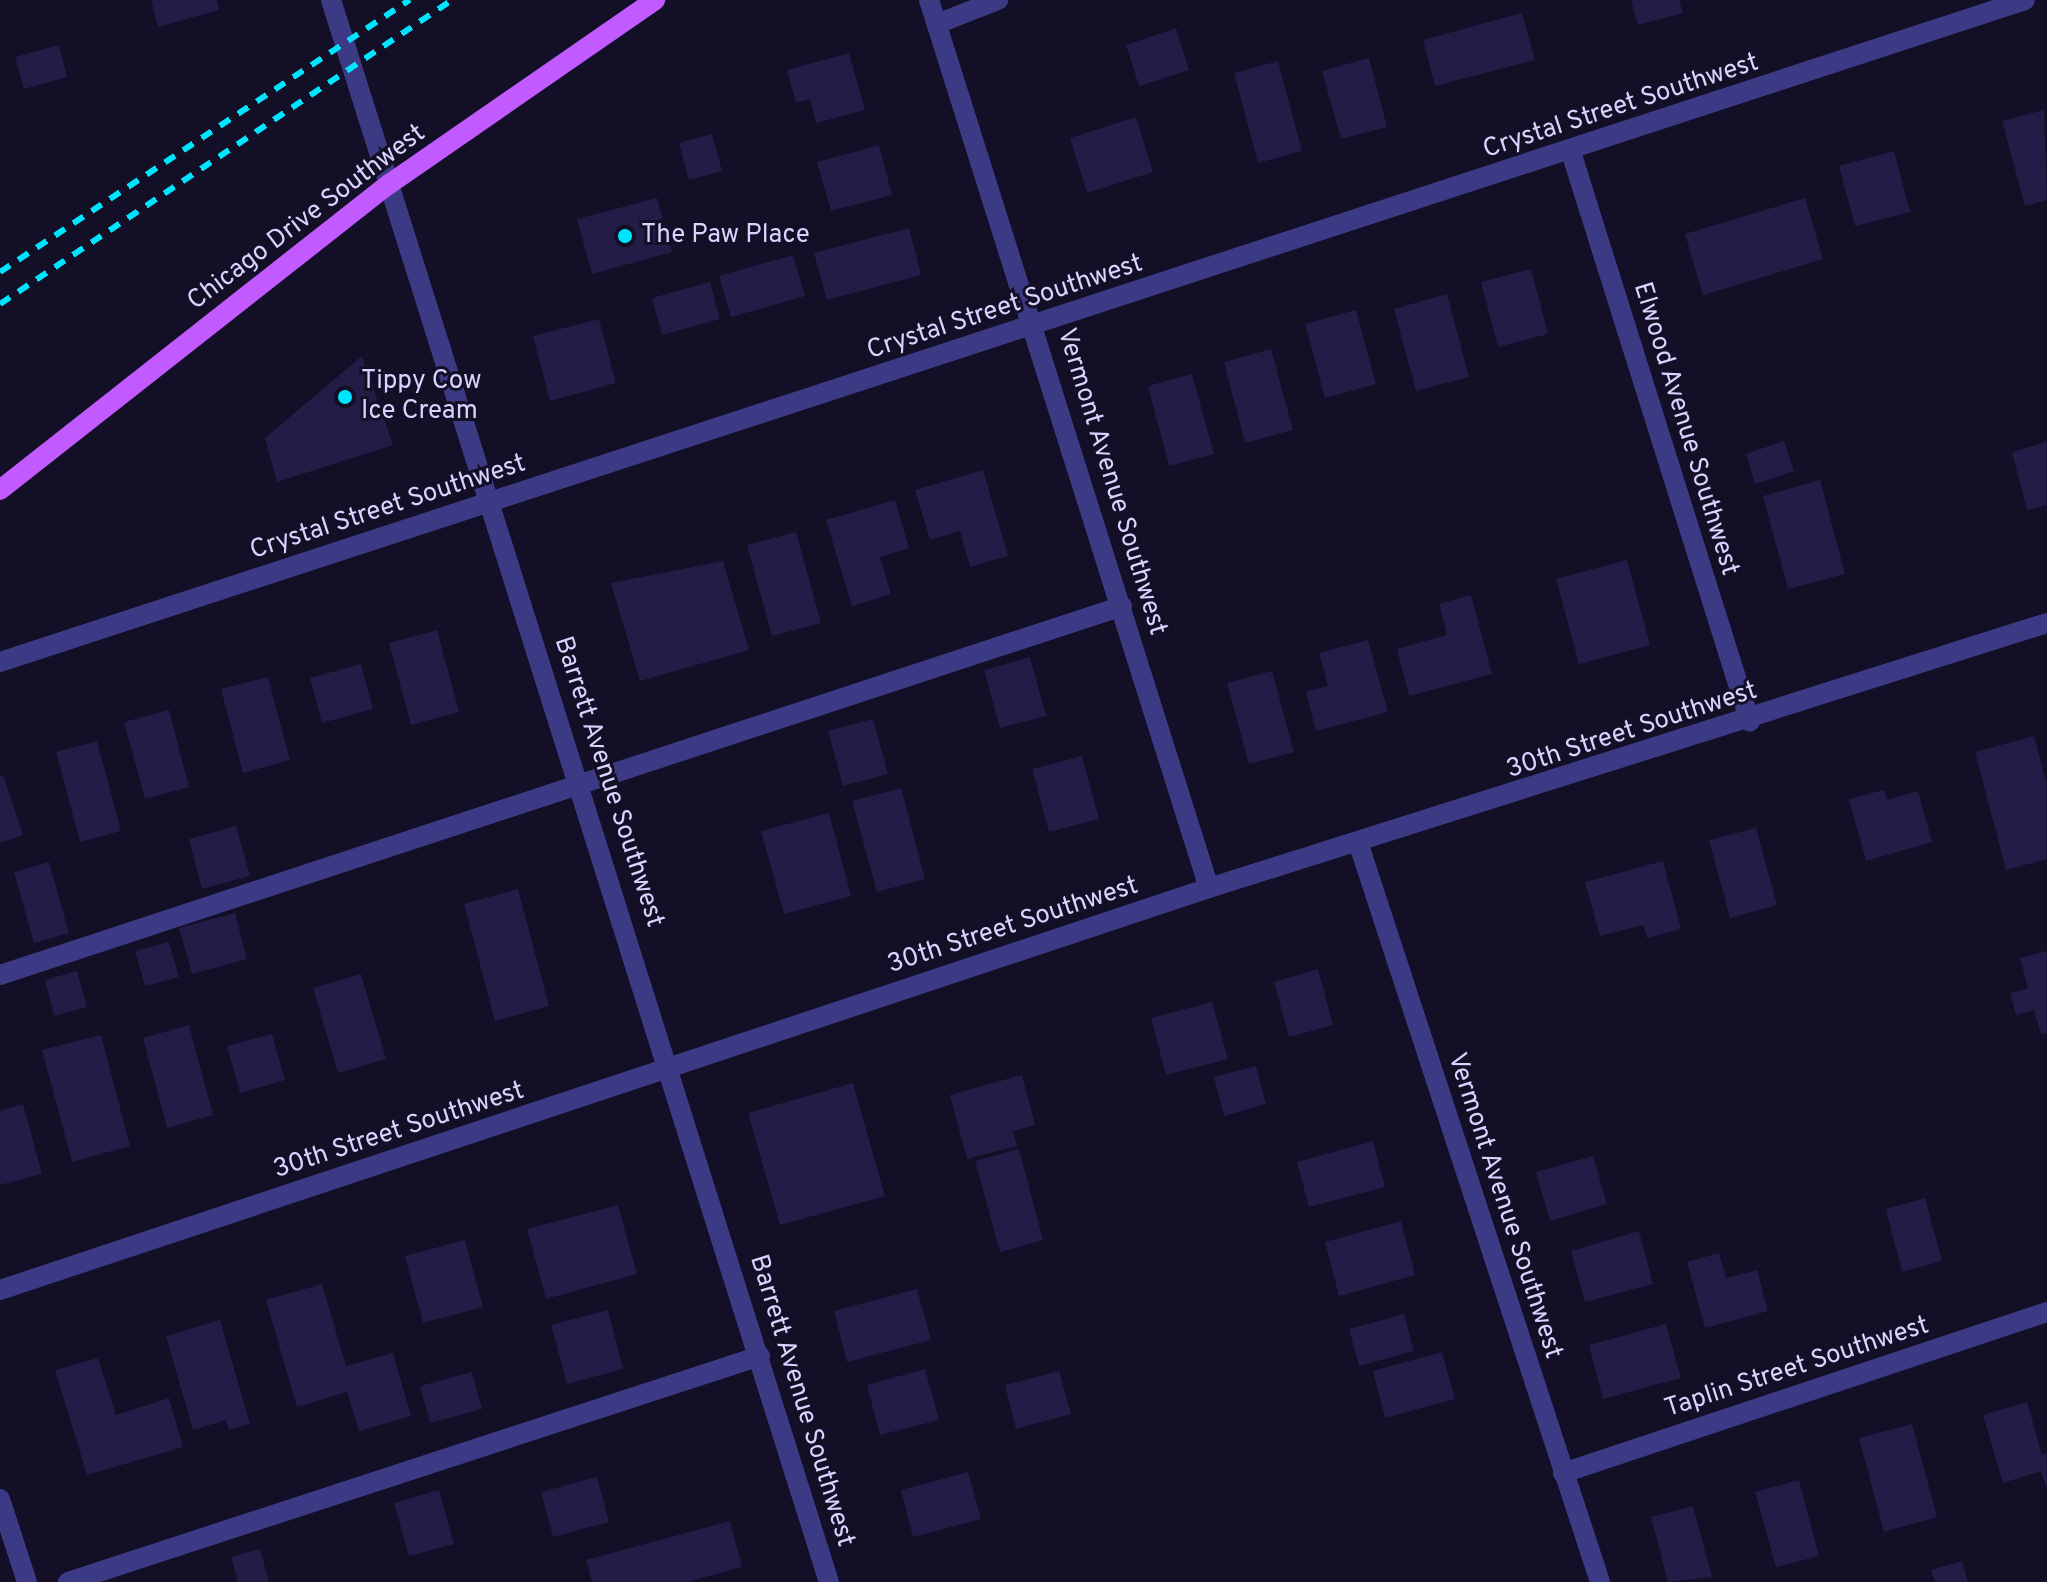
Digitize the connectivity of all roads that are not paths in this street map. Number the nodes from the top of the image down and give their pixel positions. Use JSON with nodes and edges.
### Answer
{"nodes":[{"id":1,"x":331,"y":0,"type":"edge"},
{"id":2,"x":655,"y":0,"type":"edge"},
{"id":3,"x":929,"y":0,"type":"edge"},
{"id":4,"x":998,"y":0,"type":"edge"},
{"id":5,"x":2025,"y":0,"type":"edge"},
{"id":6,"x":937,"y":24,"type":"junction"},
{"id":7,"x":1571,"y":152,"type":"junction"},
{"id":8,"x":388,"y":185,"type":"junction"},
{"id":9,"x":1035,"y":326,"type":"junction"},
{"id":10,"x":0,"y":490,"type":"edge"},
{"id":11,"x":491,"y":501,"type":"junction"},
{"id":12,"x":1122,"y":606,"type":"junction"},
{"id":13,"x":2047,"y":623,"type":"edge"},
{"id":14,"x":0,"y":662,"type":"edge"},
{"id":15,"x":1750,"y":722,"type":"junction"},
{"id":16,"x":582,"y":785,"type":"junction"},
{"id":17,"x":1359,"y":845,"type":"junction"},
{"id":18,"x":1209,"y":888,"type":"junction"},
{"id":19,"x":0,"y":975,"type":"edge"},
{"id":20,"x":672,"y":1067,"type":"junction"},
{"id":21,"x":0,"y":1290,"type":"edge"},
{"id":22,"x":2047,"y":1312,"type":"edge"},
{"id":23,"x":760,"y":1356,"type":"junction"},
{"id":24,"x":1563,"y":1473,"type":"junction"},
{"id":25,"x":0,"y":1499,"type":"edge"},
{"id":26,"x":27,"y":1582,"type":"edge"},
{"id":27,"x":68,"y":1582,"type":"edge"},
{"id":28,"x":829,"y":1582,"type":"edge"},
{"id":29,"x":1600,"y":1582,"type":"edge"}],
"edges":[{"from":1,"to":8,"type":"street","name":"Barrett Avenue Southwest"},
{"from":2,"to":8,"type":"main road","name":"Chicago Drive Southwest"},
{"from":3,"to":6,"type":"street","name":"Vermont Avenue Southwest"},
{"from":4,"to":6,"type":"street"},
{"from":5,"to":7,"type":"street","name":"Crystal Street Southwest"},
{"from":6,"to":9,"type":"street","name":"Vermont Avenue Southwest"},
{"from":7,"to":9,"type":"street","name":"Crystal Street Southwest"},
{"from":7,"to":15,"type":"street","name":"Elwood Avenue Southwest"},
{"from":8,"to":10,"type":"main road","name":"Chicago Drive Southwest"},
{"from":8,"to":11,"type":"street","name":"Barrett Avenue Southwest"},
{"from":9,"to":11,"type":"street","name":"Crystal Street Southwest"},
{"from":9,"to":12,"type":"street","name":"Vermont Avenue Southwest"},
{"from":11,"to":14,"type":"street","name":"Crystal Street Southwest"},
{"from":11,"to":16,"type":"street","name":"Barrett Avenue Southwest"},
{"from":12,"to":16,"type":"street"},
{"from":12,"to":18,"type":"street","name":"Vermont Avenue Southwest"},
{"from":13,"to":15,"type":"street","name":"30th Street Southwest"},
{"from":15,"to":17,"type":"street","name":"30th Street Southwest"},
{"from":16,"to":19,"type":"street"},
{"from":16,"to":20,"type":"street","name":"Barrett Avenue Southwest"},
{"from":17,"to":18,"type":"street","name":"30th Street Southwest"},
{"from":17,"to":24,"type":"street","name":"Vermont Avenue Southwest"},
{"from":18,"to":20,"type":"street","name":"30th Street Southwest"},
{"from":20,"to":21,"type":"street","name":"30th Street Southwest"},
{"from":20,"to":23,"type":"street","name":"Barrett Avenue Southwest"},
{"from":22,"to":24,"type":"street","name":"Taplin Street Southwest"},
{"from":23,"to":27,"type":"street"},
{"from":23,"to":28,"type":"street","name":"Barrett Avenue Southwest"},
{"from":24,"to":29,"type":"street","name":"Vermont Avenue Southwest"},
{"from":25,"to":26,"type":"street"}]}
